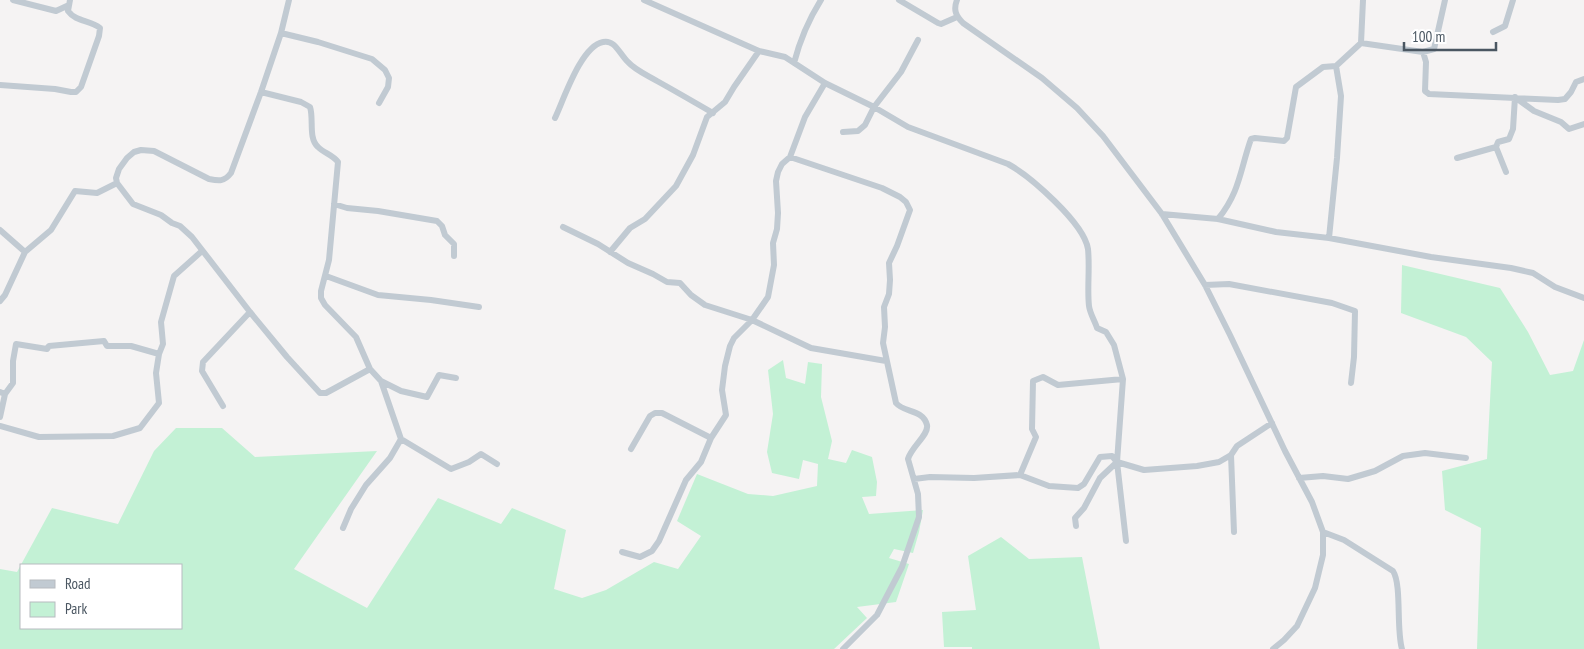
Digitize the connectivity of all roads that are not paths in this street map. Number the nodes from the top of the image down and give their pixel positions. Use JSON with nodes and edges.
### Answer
{"nodes":[{"id":1,"x":13,"y":0,"type":"edge"},
{"id":2,"x":288,"y":0,"type":"edge"},
{"id":3,"x":644,"y":0,"type":"edge"},
{"id":4,"x":810,"y":0,"type":"edge"},
{"id":5,"x":900,"y":0,"type":"edge"},
{"id":6,"x":957,"y":0,"type":"edge"},
{"id":7,"x":1364,"y":0,"type":"edge"},
{"id":8,"x":1444,"y":0,"type":"edge"},
{"id":9,"x":1513,"y":0,"type":"edge"},
{"id":10,"x":820,"y":2,"type":"edge"},
{"id":11,"x":70,"y":3,"type":"edge"},
{"id":12,"x":956,"y":17,"type":"junction"},
{"id":13,"x":1493,"y":32,"type":"dead end"},
{"id":14,"x":281,"y":33,"type":"junction"},
{"id":15,"x":918,"y":40,"type":"dead end"},
{"id":16,"x":1361,"y":43,"type":"junction"},
{"id":17,"x":760,"y":51,"type":"junction"},
{"id":18,"x":1422,"y":52,"type":"junction"},
{"id":19,"x":794,"y":63,"type":"junction"},
{"id":20,"x":1336,"y":66,"type":"junction"},
{"id":21,"x":1584,"y":79,"type":"edge"},
{"id":22,"x":825,"y":83,"type":"junction"},
{"id":23,"x":0,"y":85,"type":"edge"},
{"id":24,"x":261,"y":92,"type":"junction"},
{"id":25,"x":1515,"y":97,"type":"junction"},
{"id":26,"x":379,"y":103,"type":"dead end"},
{"id":27,"x":874,"y":107,"type":"junction"},
{"id":28,"x":713,"y":113,"type":"junction"},
{"id":29,"x":555,"y":118,"type":"dead end"},
{"id":30,"x":1584,"y":124,"type":"edge"},
{"id":31,"x":843,"y":132,"type":"dead end"},
{"id":32,"x":1496,"y":148,"type":"junction"},
{"id":33,"x":790,"y":157,"type":"junction"},
{"id":34,"x":1456,"y":158,"type":"dead end"},
{"id":35,"x":1506,"y":172,"type":"dead end"},
{"id":36,"x":117,"y":183,"type":"junction"},
{"id":37,"x":334,"y":204,"type":"junction"},
{"id":38,"x":1162,"y":214,"type":"junction"},
{"id":39,"x":1218,"y":219,"type":"junction"},
{"id":40,"x":563,"y":227,"type":"dead end"},
{"id":41,"x":0,"y":230,"type":"edge"},
{"id":42,"x":1328,"y":238,"type":"junction"},
{"id":43,"x":202,"y":251,"type":"junction"},
{"id":44,"x":25,"y":252,"type":"junction"},
{"id":45,"x":610,"y":252,"type":"junction"},
{"id":46,"x":454,"y":256,"type":"dead end"},
{"id":47,"x":326,"y":276,"type":"junction"},
{"id":48,"x":1206,"y":285,"type":"junction"},
{"id":49,"x":1584,"y":298,"type":"edge"},
{"id":50,"x":0,"y":301,"type":"edge"},
{"id":51,"x":479,"y":307,"type":"dead end"},
{"id":52,"x":250,"y":312,"type":"junction"},
{"id":53,"x":752,"y":320,"type":"junction"},
{"id":54,"x":159,"y":354,"type":"junction"},
{"id":55,"x":886,"y":361,"type":"junction"},
{"id":56,"x":370,"y":369,"type":"junction"},
{"id":57,"x":456,"y":378,"type":"dead end"},
{"id":58,"x":1123,"y":379,"type":"junction"},
{"id":59,"x":381,"y":381,"type":"junction"},
{"id":60,"x":1351,"y":383,"type":"dead end"},
{"id":61,"x":2,"y":393,"type":"edge"},
{"id":62,"x":223,"y":406,"type":"dead end"},
{"id":63,"x":0,"y":418,"type":"edge"},
{"id":64,"x":1272,"y":423,"type":"junction"},
{"id":65,"x":0,"y":426,"type":"edge"},
{"id":66,"x":711,"y":438,"type":"junction"},
{"id":67,"x":401,"y":439,"type":"junction"},
{"id":68,"x":631,"y":449,"type":"dead end"},
{"id":69,"x":1231,"y":455,"type":"junction"},
{"id":70,"x":1466,"y":458,"type":"dead end"},
{"id":71,"x":1117,"y":462,"type":"junction"},
{"id":72,"x":497,"y":464,"type":"dead end"},
{"id":73,"x":1020,"y":475,"type":"junction"},
{"id":74,"x":1299,"y":478,"type":"junction"},
{"id":75,"x":914,"y":479,"type":"junction"},
{"id":76,"x":1076,"y":526,"type":"dead end"},
{"id":77,"x":343,"y":528,"type":"dead end"},
{"id":78,"x":1234,"y":532,"type":"dead end"},
{"id":79,"x":1322,"y":532,"type":"junction"},
{"id":80,"x":1126,"y":541,"type":"dead end"},
{"id":81,"x":622,"y":552,"type":"dead end"},
{"id":82,"x":843,"y":649,"type":"edge"},
{"id":83,"x":1274,"y":649,"type":"edge"},
{"id":84,"x":1402,"y":649,"type":"edge"}],
"edges":[{"from":1,"to":11,"type":"street"},
{"from":2,"to":14,"type":"street"},
{"from":3,"to":17,"type":"street"},
{"from":4,"to":10,"type":"street"},
{"from":5,"to":12,"type":"street"},
{"from":6,"to":12,"type":"street"},
{"from":7,"to":16,"type":"street"},
{"from":8,"to":18,"type":"street"},
{"from":9,"to":13,"type":"street"},
{"from":10,"to":19,"type":"street"},
{"from":11,"to":23,"type":"street"},
{"from":12,"to":38,"type":"street"},
{"from":14,"to":24,"type":"street"},
{"from":14,"to":26,"type":"street"},
{"from":15,"to":27,"type":"street"},
{"from":16,"to":18,"type":"street"},
{"from":16,"to":20,"type":"street"},
{"from":17,"to":19,"type":"street"},
{"from":17,"to":28,"type":"street"},
{"from":18,"to":25,"type":"street"},
{"from":19,"to":22,"type":"street"},
{"from":20,"to":39,"type":"street"},
{"from":20,"to":42,"type":"street"},
{"from":21,"to":25,"type":"street"},
{"from":22,"to":27,"type":"street"},
{"from":22,"to":33,"type":"street"},
{"from":24,"to":36,"type":"street"},
{"from":24,"to":37,"type":"street"},
{"from":25,"to":30,"type":"street"},
{"from":25,"to":32,"type":"street"},
{"from":27,"to":31,"type":"street"},
{"from":27,"to":58,"type":"street"},
{"from":28,"to":29,"type":"street"},
{"from":28,"to":45,"type":"street"},
{"from":32,"to":34,"type":"street"},
{"from":32,"to":35,"type":"street"},
{"from":33,"to":53,"type":"street"},
{"from":33,"to":55,"type":"street"},
{"from":36,"to":43,"type":"street"},
{"from":36,"to":44,"type":"street"},
{"from":37,"to":46,"type":"street"},
{"from":37,"to":47,"type":"street"},
{"from":38,"to":39,"type":"street"},
{"from":38,"to":48,"type":"street"},
{"from":39,"to":42,"type":"street"},
{"from":40,"to":45,"type":"street"},
{"from":41,"to":44,"type":"street"},
{"from":42,"to":49,"type":"street"},
{"from":43,"to":52,"type":"street"},
{"from":43,"to":54,"type":"street"},
{"from":44,"to":50,"type":"street"},
{"from":45,"to":53,"type":"street"},
{"from":47,"to":51,"type":"street"},
{"from":47,"to":56,"type":"street"},
{"from":48,"to":60,"type":"street"},
{"from":48,"to":64,"type":"street"},
{"from":52,"to":56,"type":"street"},
{"from":52,"to":62,"type":"street"},
{"from":53,"to":55,"type":"street"},
{"from":53,"to":66,"type":"street"},
{"from":54,"to":61,"type":"street"},
{"from":54,"to":65,"type":"street"},
{"from":55,"to":75,"type":"street"},
{"from":56,"to":59,"type":"street"},
{"from":57,"to":59,"type":"street"},
{"from":58,"to":71,"type":"street"},
{"from":58,"to":73,"type":"street"},
{"from":59,"to":67,"type":"street"},
{"from":61,"to":63,"type":"street"},
{"from":64,"to":69,"type":"street"},
{"from":64,"to":74,"type":"street"},
{"from":66,"to":68,"type":"street"},
{"from":66,"to":81,"type":"street"},
{"from":67,"to":72,"type":"street"},
{"from":67,"to":77,"type":"street"},
{"from":69,"to":71,"type":"street"},
{"from":69,"to":78,"type":"street"},
{"from":70,"to":74,"type":"street"},
{"from":71,"to":73,"type":"street"},
{"from":71,"to":76,"type":"street"},
{"from":71,"to":80,"type":"street"},
{"from":73,"to":75,"type":"street"},
{"from":74,"to":79,"type":"street"},
{"from":75,"to":82,"type":"street"},
{"from":79,"to":83,"type":"street"},
{"from":79,"to":84,"type":"street"}]}
